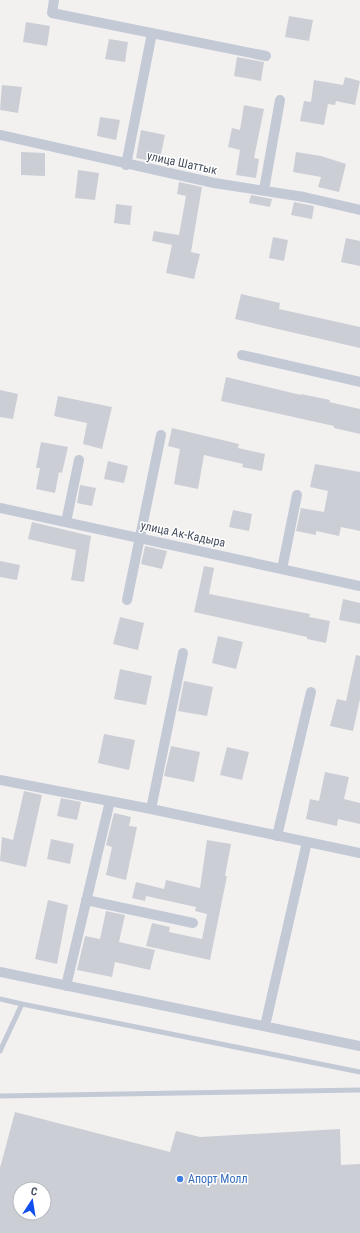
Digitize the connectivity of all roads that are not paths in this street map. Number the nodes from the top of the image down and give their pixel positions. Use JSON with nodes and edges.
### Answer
{"nodes":[{"id":1,"x":54,"y":0,"type":"edge"},
{"id":2,"x":152,"y":33,"type":"junction"},
{"id":3,"x":266,"y":56,"type":"dead end"},
{"id":4,"x":280,"y":100,"type":"dead end"},
{"id":5,"x":0,"y":135,"type":"edge"},
{"id":6,"x":126,"y":165,"type":"junction"},
{"id":7,"x":264,"y":190,"type":"junction"},
{"id":8,"x":360,"y":210,"type":"edge"},
{"id":9,"x":242,"y":355,"type":"dead end"},
{"id":10,"x":360,"y":382,"type":"edge"},
{"id":11,"x":162,"y":435,"type":"dead end"},
{"id":12,"x":79,"y":460,"type":"dead end"},
{"id":13,"x":297,"y":495,"type":"dead end"},
{"id":14,"x":0,"y":508,"type":"edge"},
{"id":15,"x":66,"y":522,"type":"junction"},
{"id":16,"x":141,"y":539,"type":"junction"},
{"id":17,"x":282,"y":569,"type":"junction"},
{"id":18,"x":360,"y":586,"type":"edge"},
{"id":19,"x":127,"y":600,"type":"dead end"},
{"id":20,"x":183,"y":653,"type":"dead end"},
{"id":21,"x":311,"y":692,"type":"dead end"},
{"id":22,"x":0,"y":780,"type":"edge"},
{"id":23,"x":110,"y":801,"type":"junction"},
{"id":24,"x":151,"y":809,"type":"junction"},
{"id":25,"x":277,"y":836,"type":"junction"},
{"id":26,"x":307,"y":842,"type":"junction"},
{"id":27,"x":360,"y":853,"type":"edge"},
{"id":28,"x":86,"y":900,"type":"junction"},
{"id":29,"x":193,"y":923,"type":"dead end"},
{"id":30,"x":0,"y":972,"type":"edge"},
{"id":31,"x":66,"y":986,"type":"junction"},
{"id":32,"x":0,"y":999,"type":"edge"},
{"id":33,"x":22,"y":1004,"type":"junction"},
{"id":34,"x":265,"y":1026,"type":"junction"},
{"id":35,"x":360,"y":1046,"type":"edge"},
{"id":36,"x":0,"y":1051,"type":"edge"},
{"id":37,"x":360,"y":1072,"type":"edge"},
{"id":38,"x":360,"y":1090,"type":"edge"},
{"id":39,"x":0,"y":1096,"type":"edge"}],
"edges":[{"from":1,"to":2,"type":"street"},
{"from":2,"to":3,"type":"street"},
{"from":2,"to":6,"type":"street"},
{"from":4,"to":7,"type":"street"},
{"from":5,"to":6,"type":"street","name":"улица Шаттык"},
{"from":6,"to":7,"type":"street","name":"улица Шаттык"},
{"from":7,"to":8,"type":"street","name":"улица Шаттык"},
{"from":9,"to":10,"type":"street"},
{"from":11,"to":16,"type":"street"},
{"from":12,"to":15,"type":"street"},
{"from":13,"to":17,"type":"street"},
{"from":14,"to":15,"type":"street","name":"улица Ак-Кадыра"},
{"from":15,"to":16,"type":"street","name":"улица Ак-Кадыра"},
{"from":16,"to":17,"type":"street","name":"улица Ак-Кадыра"},
{"from":16,"to":19,"type":"street"},
{"from":17,"to":18,"type":"street","name":"улица Ак-Кадыра"},
{"from":20,"to":24,"type":"street"},
{"from":21,"to":25,"type":"street"},
{"from":22,"to":23,"type":"street"},
{"from":23,"to":24,"type":"street"},
{"from":23,"to":28,"type":"street"},
{"from":24,"to":25,"type":"street"},
{"from":25,"to":26,"type":"street"},
{"from":26,"to":27,"type":"street"},
{"from":26,"to":34,"type":"street"},
{"from":28,"to":29,"type":"street"},
{"from":28,"to":31,"type":"street"},
{"from":30,"to":31,"type":"street"},
{"from":31,"to":34,"type":"street"},
{"from":32,"to":33,"type":"lane"},
{"from":33,"to":36,"type":"lane"},
{"from":33,"to":37,"type":"lane"},
{"from":34,"to":35,"type":"street"},
{"from":38,"to":39,"type":"lane"}]}
